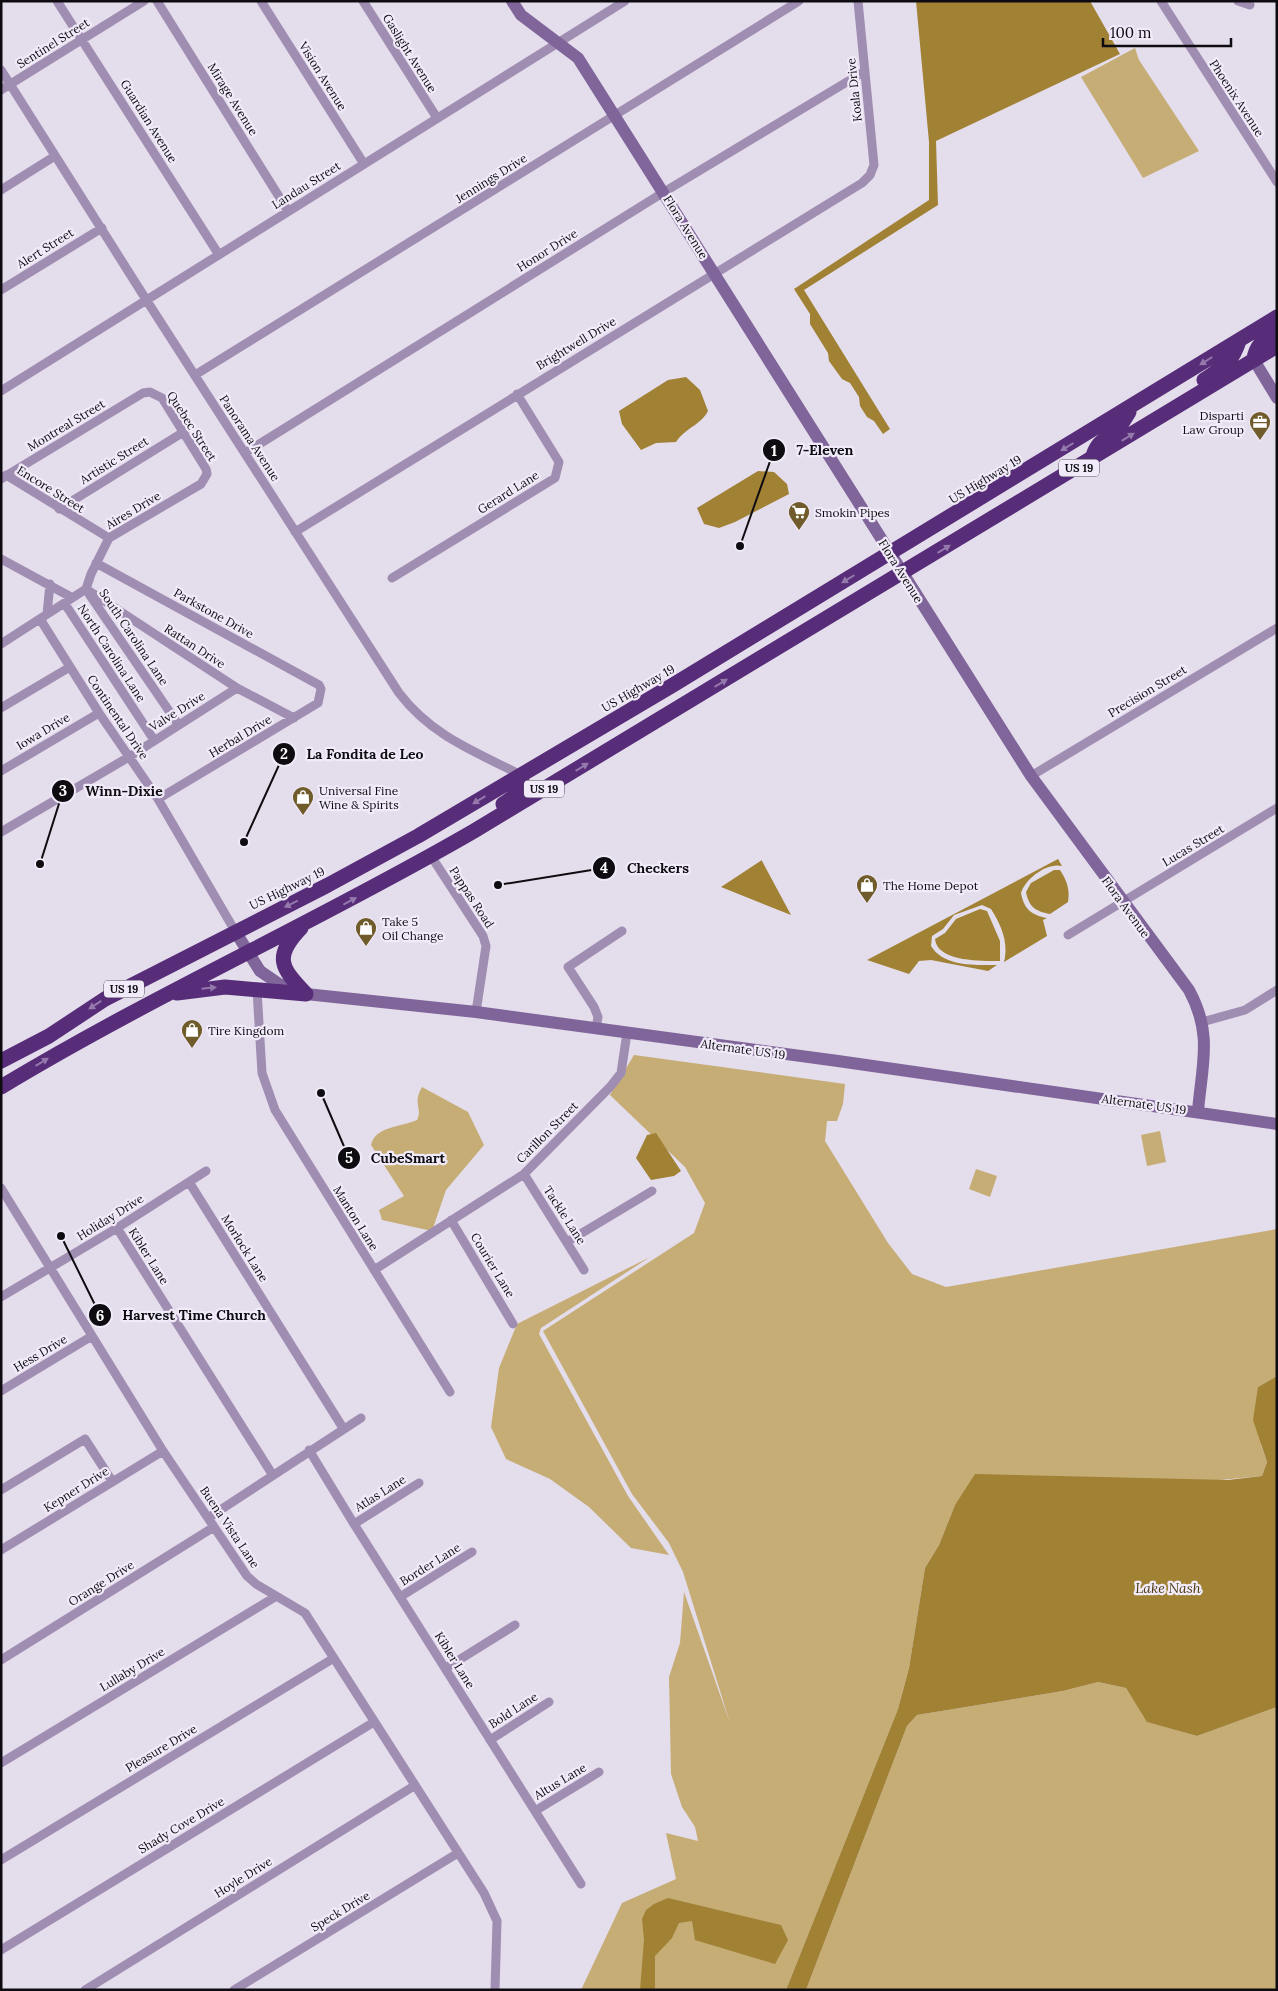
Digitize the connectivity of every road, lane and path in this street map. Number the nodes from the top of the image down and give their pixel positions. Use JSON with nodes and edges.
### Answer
{"nodes":[{"id":1,"x":57,"y":1,"type":"edge"},
{"id":2,"x":144,"y":1,"type":"edge"},
{"id":3,"x":157,"y":1,"type":"edge"},
{"id":4,"x":262,"y":1,"type":"edge"},
{"id":5,"x":363,"y":1,"type":"edge"},
{"id":6,"x":512,"y":1,"type":"edge"},
{"id":7,"x":800,"y":1,"type":"edge"},
{"id":8,"x":858,"y":1,"type":"edge"},
{"id":9,"x":1161,"y":1,"type":"edge"},
{"id":10,"x":1238,"y":1,"type":"edge"},
{"id":11,"x":619,"y":3,"type":"edge"},
{"id":12,"x":1250,"y":4,"type":"dead end"},
{"id":13,"x":82,"y":40,"type":"junction"},
{"id":14,"x":560,"y":42,"type":"junction"},
{"id":15,"x":1,"y":70,"type":"edge"},
{"id":16,"x":865,"y":71,"type":"junction"},
{"id":17,"x":10,"y":84,"type":"junction"},
{"id":18,"x":1,"y":90,"type":"edge"},
{"id":19,"x":616,"y":115,"type":"junction"},
{"id":20,"x":437,"y":118,"type":"junction"},
{"id":21,"x":55,"y":156,"type":"junction"},
{"id":22,"x":364,"y":164,"type":"junction"},
{"id":23,"x":870,"y":174,"type":"joint"},
{"id":24,"x":1277,"y":182,"type":"edge"},
{"id":25,"x":1,"y":190,"type":"edge"},
{"id":26,"x":664,"y":192,"type":"junction"},
{"id":27,"x":288,"y":210,"type":"junction"},
{"id":28,"x":102,"y":228,"type":"junction"},
{"id":29,"x":219,"y":255,"type":"junction"},
{"id":30,"x":715,"y":274,"type":"junction"},
{"id":31,"x":1,"y":290,"type":"edge"},
{"id":32,"x":147,"y":301,"type":"junction"},
{"id":33,"x":1277,"y":317,"type":"edge"},
{"id":34,"x":1277,"y":330,"type":"edge"},
{"id":35,"x":1239,"y":341,"type":"junction"},
{"id":36,"x":1277,"y":346,"type":"edge"},
{"id":37,"x":1254,"y":360,"type":"junction"},
{"id":38,"x":195,"y":376,"type":"junction"},
{"id":39,"x":1,"y":391,"type":"edge"},
{"id":40,"x":143,"y":392,"type":"joint"},
{"id":41,"x":517,"y":394,"type":"junction"},
{"id":42,"x":1277,"y":398,"type":"edge"},
{"id":43,"x":1186,"y":402,"type":"junction"},
{"id":44,"x":1132,"y":407,"type":"junction"},
{"id":45,"x":182,"y":433,"type":"junction"},
{"id":46,"x":245,"y":453,"type":"junction"},
{"id":47,"x":1092,"y":460,"type":"junction"},
{"id":48,"x":4,"y":477,"type":"edge"},
{"id":49,"x":201,"y":484,"type":"joint"},
{"id":50,"x":59,"y":509,"type":"junction"},
{"id":51,"x":295,"y":532,"type":"junction"},
{"id":52,"x":109,"y":538,"type":"junction"},
{"id":53,"x":890,"y":554,"type":"junction"},
{"id":54,"x":1,"y":559,"type":"edge"},
{"id":55,"x":96,"y":563,"type":"junction"},
{"id":56,"x":903,"y":574,"type":"junction"},
{"id":57,"x":392,"y":578,"type":"dead end"},
{"id":58,"x":50,"y":584,"type":"junction"},
{"id":59,"x":86,"y":589,"type":"junction"},
{"id":60,"x":68,"y":600,"type":"junction"},
{"id":61,"x":44,"y":617,"type":"junction"},
{"id":62,"x":1277,"y":628,"type":"edge"},
{"id":63,"x":1,"y":644,"type":"edge"},
{"id":64,"x":70,"y":667,"type":"junction"},
{"id":65,"x":319,"y":686,"type":"joint"},
{"id":66,"x":237,"y":688,"type":"junction"},
{"id":67,"x":1,"y":708,"type":"edge"},
{"id":68,"x":98,"y":713,"type":"junction"},
{"id":69,"x":624,"y":714,"type":"junction"},
{"id":70,"x":294,"y":718,"type":"junction"},
{"id":71,"x":178,"y":724,"type":"junction"},
{"id":72,"x":154,"y":740,"type":"junction"},
{"id":73,"x":129,"y":757,"type":"junction"},
{"id":74,"x":1,"y":771,"type":"edge"},
{"id":75,"x":521,"y":775,"type":"junction"},
{"id":76,"x":1031,"y":776,"type":"junction"},
{"id":77,"x":561,"y":779,"type":"junction"},
{"id":78,"x":158,"y":799,"type":"junction"},
{"id":79,"x":1277,"y":808,"type":"edge"},
{"id":80,"x":1,"y":832,"type":"edge"},
{"id":81,"x":431,"y":856,"type":"junction"},
{"id":82,"x":403,"y":872,"type":"junction"},
{"id":83,"x":1123,"y":902,"type":"junction"},
{"id":84,"x":306,"y":922,"type":"junction"},
{"id":85,"x":235,"y":931,"type":"junction"},
{"id":86,"x":622,"y":931,"type":"dead end"},
{"id":87,"x":1068,"y":935,"type":"dead end"},
{"id":88,"x":248,"y":952,"type":"junction"},
{"id":89,"x":257,"y":990,"type":"junction"},
{"id":90,"x":1277,"y":990,"type":"edge"},
{"id":91,"x":306,"y":994,"type":"junction"},
{"id":92,"x":161,"y":996,"type":"junction"},
{"id":93,"x":476,"y":1012,"type":"junction"},
{"id":94,"x":1202,"y":1022,"type":"junction"},
{"id":95,"x":596,"y":1029,"type":"junction"},
{"id":96,"x":627,"y":1033,"type":"junction"},
{"id":97,"x":49,"y":1036,"type":"junction"},
{"id":98,"x":1,"y":1061,"type":"edge"},
{"id":99,"x":1,"y":1071,"type":"edge"},
{"id":100,"x":1,"y":1087,"type":"edge"},
{"id":101,"x":1198,"y":1111,"type":"junction"},
{"id":102,"x":1277,"y":1124,"type":"edge"},
{"id":103,"x":206,"y":1171,"type":"dead end"},
{"id":104,"x":524,"y":1174,"type":"junction"},
{"id":105,"x":189,"y":1182,"type":"junction"},
{"id":106,"x":1,"y":1188,"type":"edge"},
{"id":107,"x":652,"y":1191,"type":"dead end"},
{"id":108,"x":451,"y":1220,"type":"junction"},
{"id":109,"x":117,"y":1228,"type":"junction"},
{"id":110,"x":568,"y":1242,"type":"junction"},
{"id":111,"x":50,"y":1267,"type":"junction"},
{"id":112,"x":374,"y":1270,"type":"junction"},
{"id":113,"x":584,"y":1270,"type":"dead end"},
{"id":114,"x":1,"y":1297,"type":"edge"},
{"id":115,"x":513,"y":1324,"type":"dead end"},
{"id":116,"x":92,"y":1336,"type":"junction"},
{"id":117,"x":1,"y":1391,"type":"edge"},
{"id":118,"x":450,"y":1392,"type":"dead end"},
{"id":119,"x":361,"y":1418,"type":"dead end"},
{"id":120,"x":343,"y":1428,"type":"junction"},
{"id":121,"x":309,"y":1450,"type":"junction"},
{"id":122,"x":163,"y":1451,"type":"junction"},
{"id":123,"x":272,"y":1474,"type":"junction"},
{"id":124,"x":112,"y":1481,"type":"junction"},
{"id":125,"x":419,"y":1483,"type":"dead end"},
{"id":126,"x":1,"y":1490,"type":"edge"},
{"id":127,"x":208,"y":1518,"type":"junction"},
{"id":128,"x":354,"y":1524,"type":"junction"},
{"id":129,"x":214,"y":1527,"type":"junction"},
{"id":130,"x":1,"y":1550,"type":"edge"},
{"id":131,"x":472,"y":1552,"type":"dead end"},
{"id":132,"x":275,"y":1597,"type":"junction"},
{"id":133,"x":400,"y":1597,"type":"junction"},
{"id":134,"x":515,"y":1625,"type":"dead end"},
{"id":135,"x":334,"y":1658,"type":"junction"},
{"id":136,"x":1,"y":1660,"type":"edge"},
{"id":137,"x":446,"y":1668,"type":"junction"},
{"id":138,"x":550,"y":1702,"type":"dead end"},
{"id":139,"x":374,"y":1722,"type":"junction"},
{"id":140,"x":490,"y":1740,"type":"junction"},
{"id":141,"x":1,"y":1763,"type":"edge"},
{"id":142,"x":599,"y":1772,"type":"dead end"},
{"id":143,"x":414,"y":1786,"type":"junction"},
{"id":144,"x":535,"y":1811,"type":"junction"},
{"id":145,"x":458,"y":1853,"type":"junction"},
{"id":146,"x":1,"y":1860,"type":"edge"},
{"id":147,"x":581,"y":1884,"type":"dead end"},
{"id":148,"x":1,"y":1950,"type":"edge"},
{"id":149,"x":85,"y":1990,"type":"edge"},
{"id":150,"x":234,"y":1990,"type":"edge"},
{"id":151,"x":495,"y":1990,"type":"edge"}],
"edges":[{"from":1,"to":13,"type":"street","name":"Guardian Avenue"},
{"from":2,"to":13,"type":"street","name":"Sentinel Street"},
{"from":3,"to":27,"type":"street","name":"Mirage Avenue"},
{"from":4,"to":22,"type":"street","name":"Vision Avenue"},
{"from":5,"to":20,"type":"street","name":"Gaslight Avenue"},
{"from":6,"to":14,"type":"street","name":"Flora Avenue"},
{"from":7,"to":19,"type":"street","name":"Jennings Drive"},
{"from":8,"to":16,"type":"street","name":"Koala Drive"},
{"from":9,"to":24,"type":"street","name":"Phoenix Avenue"},
{"from":10,"to":12,"type":"street"},
{"from":11,"to":14,"type":"street","name":"Landau Street"},
{"from":13,"to":17,"type":"street","name":"Sentinel Street"},
{"from":13,"to":29,"type":"street","name":"Guardian Avenue"},
{"from":14,"to":19,"type":"street","name":"Flora Avenue"},
{"from":14,"to":20,"type":"street","name":"Landau Street"},
{"from":15,"to":17,"type":"street","name":"Panorama Avenue"},
{"from":16,"to":23,"type":"street","name":"Koala Drive"},
{"from":16,"to":26,"type":"street","name":"Honor Drive"},
{"from":17,"to":18,"type":"street","name":"Sentinel Street"},
{"from":17,"to":21,"type":"street","name":"Panorama Avenue"},
{"from":19,"to":26,"type":"street","name":"Flora Avenue"},
{"from":19,"to":38,"type":"street","name":"Jennings Drive"},
{"from":20,"to":22,"type":"street","name":"Landau Street"},
{"from":21,"to":25,"type":"street"},
{"from":21,"to":28,"type":"street","name":"Panorama Avenue"},
{"from":22,"to":27,"type":"street","name":"Landau Street"},
{"from":23,"to":30,"type":"street","name":"Brightwell Drive"},
{"from":26,"to":30,"type":"street","name":"Flora Avenue"},
{"from":26,"to":46,"type":"street","name":"Honor Drive"},
{"from":27,"to":29,"type":"street","name":"Landau Street"},
{"from":28,"to":31,"type":"street","name":"Alert Street"},
{"from":28,"to":32,"type":"street","name":"Panorama Avenue"},
{"from":29,"to":32,"type":"street","name":"Landau Street"},
{"from":30,"to":41,"type":"street","name":"Brightwell Drive"},
{"from":30,"to":53,"type":"street","name":"Flora Avenue"},
{"from":32,"to":38,"type":"street","name":"Panorama Avenue"},
{"from":32,"to":39,"type":"street","name":"Landau Street"},
{"from":33,"to":35,"type":"highway","name":"US Highway 19","number":"US 19"},
{"from":34,"to":37,"type":"highway"},
{"from":35,"to":43,"type":"highway"},
{"from":35,"to":44,"type":"highway","name":"US Highway 19","number":"US 19","one_way":true},
{"from":36,"to":37,"type":"highway","number":"US 19"},
{"from":37,"to":42,"type":"street"},
{"from":37,"to":43,"type":"highway","number":"US 19"},
{"from":38,"to":46,"type":"street","name":"Panorama Avenue"},
{"from":40,"to":45,"type":"street","name":"Quebec Street"},
{"from":40,"to":48,"type":"street","name":"Montreal Street"},
{"from":41,"to":51,"type":"street","name":"Brightwell Drive"},
{"from":41,"to":57,"type":"street","name":"Gerard Lane"},
{"from":47,"to":43,"type":"highway","number":"US 19","one_way":true},
{"from":44,"to":47,"type":"highway"},
{"from":44,"to":53,"type":"highway","name":"US Highway 19","number":"US 19","one_way":true},
{"from":45,"to":49,"type":"street","name":"Quebec Street"},
{"from":45,"to":50,"type":"street","name":"Artistic Street"},
{"from":46,"to":51,"type":"street","name":"Panorama Avenue"},
{"from":56,"to":47,"type":"highway","number":"US 19","one_way":true},
{"from":48,"to":50,"type":"street","name":"Encore Street"},
{"from":49,"to":52,"type":"street","name":"Aires Drive"},
{"from":50,"to":52,"type":"street","name":"Encore Street"},
{"from":51,"to":75,"type":"street","name":"Panorama Avenue"},
{"from":52,"to":55,"type":"street","name":"Aires Drive"},
{"from":53,"to":56,"type":"street","name":"Flora Avenue"},
{"from":53,"to":69,"type":"highway","name":"US Highway 19","number":"US 19","one_way":true},
{"from":54,"to":58,"type":"street"},
{"from":55,"to":59,"type":"street","name":"Aires Drive"},
{"from":55,"to":65,"type":"street","name":"Parkstone Drive"},
{"from":56,"to":76,"type":"street","name":"Flora Avenue"},
{"from":77,"to":56,"type":"highway","number":"US 19","one_way":true},
{"from":58,"to":60,"type":"street"},
{"from":58,"to":61,"type":"street"},
{"from":59,"to":60,"type":"street"},
{"from":59,"to":66,"type":"street","name":"Rattan Drive"},
{"from":59,"to":71,"type":"street","name":"South Carolina Lane"},
{"from":60,"to":61,"type":"street"},
{"from":60,"to":72,"type":"street","name":"North Carolina Lane"},
{"from":61,"to":63,"type":"street"},
{"from":61,"to":64,"type":"street","name":"Continental Drive"},
{"from":62,"to":76,"type":"street","name":"Precision Street"},
{"from":64,"to":67,"type":"street"},
{"from":64,"to":68,"type":"street","name":"Continental Drive"},
{"from":65,"to":70,"type":"street","name":"Herbal Drive"},
{"from":66,"to":70,"type":"street","name":"Rattan Drive"},
{"from":66,"to":71,"type":"street","name":"Valve Drive"},
{"from":68,"to":73,"type":"street","name":"Continental Drive"},
{"from":68,"to":74,"type":"street","name":"Iowa Drive"},
{"from":69,"to":75,"type":"highway","name":"US Highway 19","number":"US 19"},
{"from":69,"to":77,"type":"highway"},
{"from":70,"to":78,"type":"street","name":"Herbal Drive"},
{"from":71,"to":72,"type":"street","name":"Valve Drive"},
{"from":72,"to":73,"type":"street","name":"Valve Drive"},
{"from":73,"to":78,"type":"street","name":"Continental Drive"},
{"from":73,"to":80,"type":"street","name":"Valve Drive"},
{"from":75,"to":82,"type":"highway"},
{"from":75,"to":85,"type":"highway","name":"US Highway 19","number":"US 19","one_way":true},
{"from":76,"to":83,"type":"street","name":"Flora Avenue"},
{"from":77,"to":81,"type":"highway","number":"US 19"},
{"from":78,"to":85,"type":"street","name":"Continental Drive"},
{"from":79,"to":83,"type":"street","name":"Lucas Street"},
{"from":81,"to":82,"type":"highway","number":"US 19"},
{"from":81,"to":93,"type":"street","name":"Pappas Road"},
{"from":84,"to":82,"type":"highway","number":"US 19","one_way":true},
{"from":83,"to":87,"type":"street","name":"Lucas Street"},
{"from":83,"to":94,"type":"street","name":"Flora Avenue"},
{"from":84,"to":88,"type":"highway","number":"US 19"},
{"from":84,"to":91,"type":"highway"},
{"from":85,"to":88,"type":"street","name":"Alternate US 19"},
{"from":85,"to":97,"type":"highway","name":"US Highway 19","number":"US 19","one_way":true},
{"from":86,"to":95,"type":"street"},
{"from":88,"to":91,"type":"street","name":"Alternate US 19"},
{"from":88,"to":92,"type":"highway","number":"US 19"},
{"from":89,"to":91,"type":"highway"},
{"from":92,"to":89,"type":"highway","one_way":true},
{"from":89,"to":112,"type":"street","name":"Manton Lane"},
{"from":90,"to":94,"type":"street"},
{"from":91,"to":93,"type":"street","name":"Alternate US 19"},
{"from":100,"to":92,"type":"highway","number":"US 19","one_way":true},
{"from":93,"to":95,"type":"street","name":"Alternate US 19"},
{"from":94,"to":101,"type":"street","name":"Flora Avenue"},
{"from":95,"to":96,"type":"street","name":"Alternate US 19"},
{"from":96,"to":101,"type":"street","name":"Alternate US 19"},
{"from":96,"to":104,"type":"street","name":"Carillon Street"},
{"from":97,"to":98,"type":"highway","name":"US Highway 19","number":"US 19"},
{"from":97,"to":99,"type":"highway"},
{"from":101,"to":102,"type":"street","name":"Alternate US 19"},
{"from":103,"to":105,"type":"street","name":"Holiday Drive"},
{"from":104,"to":108,"type":"street","name":"Carillon Street"},
{"from":104,"to":110,"type":"street","name":"Tackle Lane"},
{"from":105,"to":109,"type":"street","name":"Holiday Drive"},
{"from":105,"to":120,"type":"street","name":"Morlock Lane"},
{"from":106,"to":111,"type":"street","name":"Buena Vista Lane"},
{"from":107,"to":110,"type":"street"},
{"from":108,"to":112,"type":"street","name":"Carillon Street"},
{"from":108,"to":115,"type":"street","name":"Courier Lane"},
{"from":109,"to":111,"type":"street","name":"Holiday Drive"},
{"from":109,"to":123,"type":"street","name":"Kibler Lane"},
{"from":110,"to":113,"type":"street","name":"Tackle Lane"},
{"from":111,"to":114,"type":"street","name":"Holiday Drive"},
{"from":111,"to":116,"type":"street","name":"Buena Vista Lane"},
{"from":112,"to":118,"type":"street","name":"Manton Lane"},
{"from":116,"to":117,"type":"street","name":"Hess Drive"},
{"from":116,"to":122,"type":"street","name":"Buena Vista Lane"},
{"from":119,"to":120,"type":"street"},
{"from":120,"to":121,"type":"street"},
{"from":121,"to":123,"type":"street"},
{"from":121,"to":128,"type":"street","name":"Kibler Lane"},
{"from":122,"to":124,"type":"street","name":"Kepner Drive"},
{"from":122,"to":127,"type":"street","name":"Buena Vista Lane"},
{"from":123,"to":127,"type":"street"},
{"from":124,"to":126,"type":"street"},
{"from":124,"to":130,"type":"street","name":"Kepner Drive"},
{"from":125,"to":128,"type":"street","name":"Atlas Lane"},
{"from":127,"to":129,"type":"street","name":"Buena Vista Lane"},
{"from":128,"to":133,"type":"street","name":"Kibler Lane"},
{"from":129,"to":132,"type":"street","name":"Buena Vista Lane"},
{"from":129,"to":136,"type":"street","name":"Orange Drive"},
{"from":131,"to":133,"type":"street","name":"Border Lane"},
{"from":132,"to":135,"type":"street","name":"Buena Vista Lane"},
{"from":132,"to":141,"type":"street","name":"Lullaby Drive"},
{"from":133,"to":137,"type":"street","name":"Kibler Lane"},
{"from":134,"to":137,"type":"street"},
{"from":135,"to":139,"type":"street","name":"Buena Vista Lane"},
{"from":135,"to":146,"type":"street","name":"Pleasure Drive"},
{"from":137,"to":140,"type":"street","name":"Kibler Lane"},
{"from":138,"to":140,"type":"street","name":"Bold Lane"},
{"from":139,"to":143,"type":"street","name":"Buena Vista Lane"},
{"from":139,"to":148,"type":"street","name":"Shady Cove Drive"},
{"from":140,"to":144,"type":"street","name":"Kibler Lane"},
{"from":142,"to":144,"type":"street","name":"Altus Lane"},
{"from":143,"to":145,"type":"street","name":"Buena Vista Lane"},
{"from":143,"to":149,"type":"street","name":"Hoyle Drive"},
{"from":144,"to":147,"type":"street","name":"Kibler Lane"},
{"from":145,"to":150,"type":"street","name":"Speck Drive"},
{"from":145,"to":151,"type":"street","name":"Buena Vista Lane"}]}
